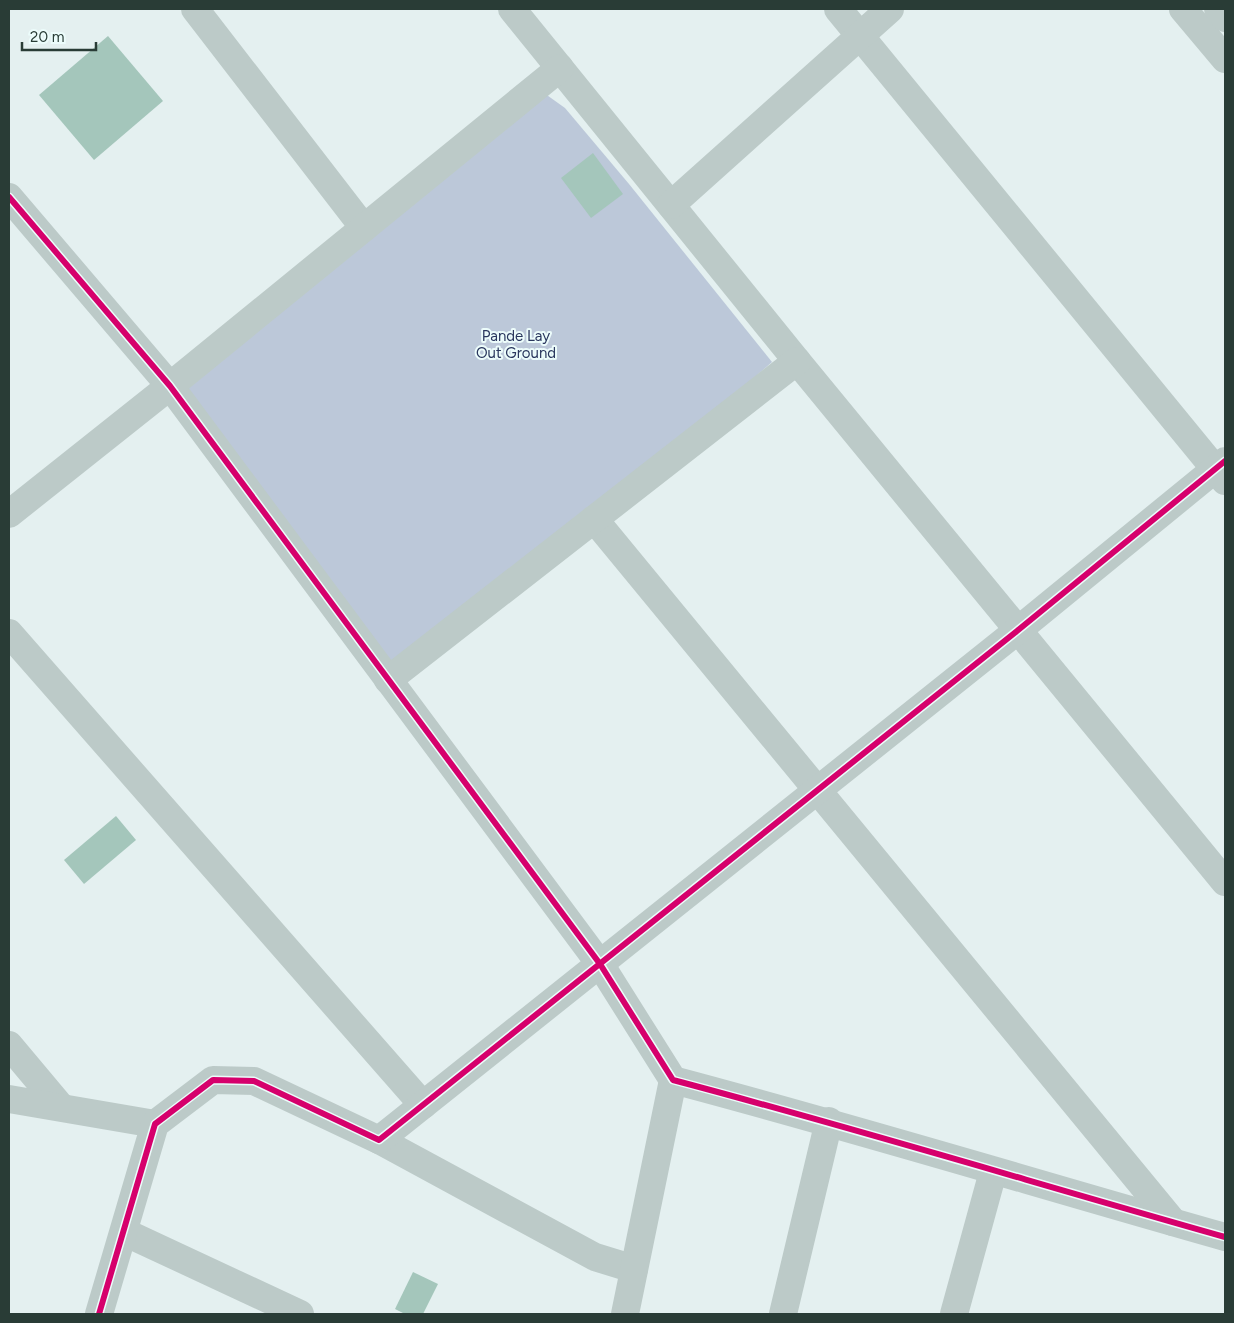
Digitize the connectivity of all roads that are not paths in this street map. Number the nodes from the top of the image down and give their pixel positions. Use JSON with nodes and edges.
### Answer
{"nodes":[{"id":1,"x":195,"y":9,"type":"edge"},
{"id":2,"x":512,"y":9,"type":"edge"},
{"id":3,"x":838,"y":9,"type":"edge"},
{"id":4,"x":890,"y":9,"type":"edge"},
{"id":5,"x":1183,"y":9,"type":"edge"},
{"id":6,"x":1218,"y":9,"type":"edge"},
{"id":7,"x":1225,"y":18,"type":"edge"},
{"id":8,"x":859,"y":35,"type":"junction"},
{"id":9,"x":1225,"y":59,"type":"edge"},
{"id":10,"x":560,"y":68,"type":"junction"},
{"id":11,"x":671,"y":205,"type":"junction"},
{"id":12,"x":13,"y":210,"type":"edge"},
{"id":13,"x":364,"y":228,"type":"junction"},
{"id":14,"x":797,"y":361,"type":"junction"},
{"id":15,"x":170,"y":386,"type":"junction"},
{"id":16,"x":1222,"y":470,"type":"edge"},
{"id":17,"x":9,"y":514,"type":"edge"},
{"id":18,"x":594,"y":519,"type":"junction"},
{"id":19,"x":1017,"y":631,"type":"junction"},
{"id":20,"x":9,"y":632,"type":"edge"},
{"id":21,"x":388,"y":680,"type":"junction"},
{"id":22,"x":818,"y":790,"type":"junction"},
{"id":23,"x":1225,"y":882,"type":"edge"},
{"id":24,"x":600,"y":964,"type":"junction"},
{"id":25,"x":9,"y":1045,"type":"edge"},
{"id":26,"x":673,"y":1080,"type":"junction"},
{"id":27,"x":9,"y":1099,"type":"edge"},
{"id":28,"x":423,"y":1105,"type":"junction"},
{"id":29,"x":61,"y":1107,"type":"junction"},
{"id":30,"x":829,"y":1121,"type":"junction"},
{"id":31,"x":155,"y":1124,"type":"junction"},
{"id":32,"x":379,"y":1140,"type":"junction"},
{"id":33,"x":993,"y":1172,"type":"junction"},
{"id":34,"x":1173,"y":1222,"type":"junction"},
{"id":35,"x":124,"y":1232,"type":"junction"},
{"id":36,"x":1225,"y":1237,"type":"edge"},
{"id":37,"x":634,"y":1269,"type":"junction"},
{"id":38,"x":99,"y":1314,"type":"edge"},
{"id":39,"x":300,"y":1314,"type":"edge"},
{"id":40,"x":625,"y":1314,"type":"edge"},
{"id":41,"x":783,"y":1314,"type":"edge"},
{"id":42,"x":954,"y":1314,"type":"edge"}],
"edges":[{"from":1,"to":13,"type":"street"},
{"from":2,"to":10,"type":"street"},
{"from":3,"to":8,"type":"street"},
{"from":4,"to":8,"type":"street"},
{"from":5,"to":9,"type":"street"},
{"from":6,"to":7,"type":"street"},
{"from":8,"to":11,"type":"street"},
{"from":8,"to":16,"type":"street"},
{"from":10,"to":11,"type":"street"},
{"from":10,"to":13,"type":"street"},
{"from":11,"to":14,"type":"street"},
{"from":12,"to":15,"type":"street"},
{"from":13,"to":15,"type":"street"},
{"from":14,"to":18,"type":"street"},
{"from":14,"to":19,"type":"street"},
{"from":15,"to":17,"type":"street"},
{"from":15,"to":21,"type":"street"},
{"from":16,"to":19,"type":"street"},
{"from":18,"to":21,"type":"street"},
{"from":18,"to":22,"type":"street"},
{"from":19,"to":22,"type":"street"},
{"from":19,"to":23,"type":"street"},
{"from":20,"to":28,"type":"street"},
{"from":21,"to":24,"type":"street"},
{"from":22,"to":24,"type":"street"},
{"from":22,"to":34,"type":"street"},
{"from":24,"to":26,"type":"street"},
{"from":24,"to":28,"type":"street"},
{"from":25,"to":29,"type":"street"},
{"from":26,"to":30,"type":"street"},
{"from":26,"to":37,"type":"street"},
{"from":27,"to":29,"type":"street"},
{"from":28,"to":32,"type":"street"},
{"from":29,"to":31,"type":"street"},
{"from":30,"to":33,"type":"street"},
{"from":30,"to":41,"type":"street"},
{"from":31,"to":32,"type":"street"},
{"from":31,"to":35,"type":"street"},
{"from":32,"to":37,"type":"street"},
{"from":33,"to":34,"type":"street"},
{"from":33,"to":42,"type":"street"},
{"from":34,"to":36,"type":"street"},
{"from":35,"to":38,"type":"street"},
{"from":35,"to":39,"type":"street"},
{"from":37,"to":40,"type":"street"}]}
